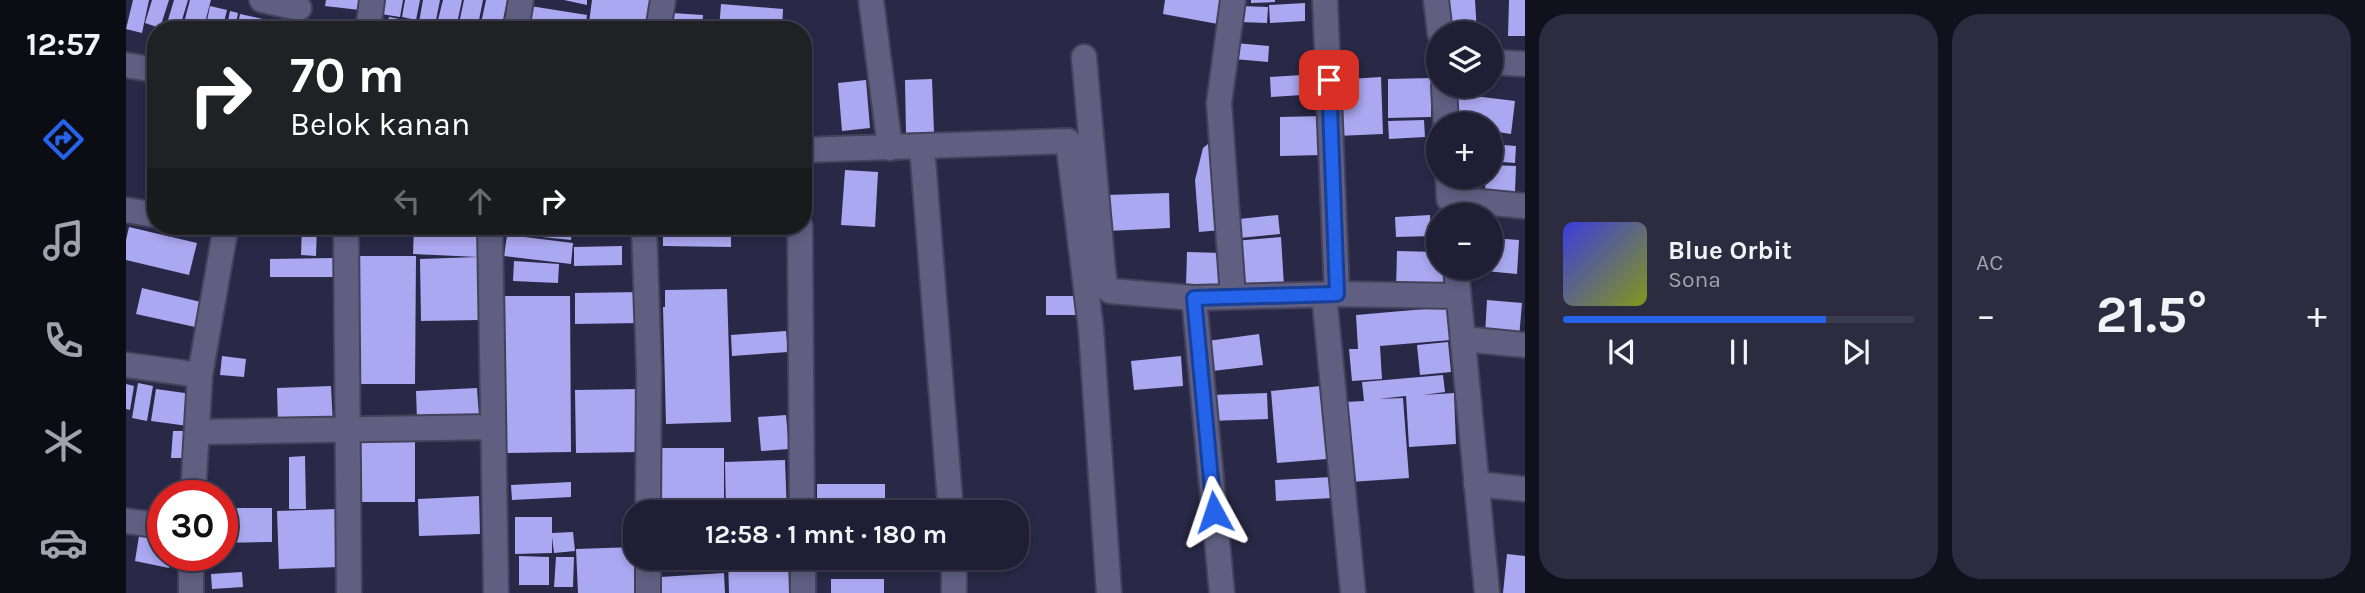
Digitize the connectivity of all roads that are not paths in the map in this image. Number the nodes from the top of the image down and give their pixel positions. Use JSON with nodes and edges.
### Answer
{"nodes":[{"id":1,"x":262,"y":0,"type":"edge"},
{"id":2,"x":372,"y":0,"type":"edge"},
{"id":3,"x":521,"y":0,"type":"edge"},
{"id":4,"x":663,"y":0,"type":"edge"},
{"id":5,"x":871,"y":0,"type":"edge"},
{"id":6,"x":1233,"y":0,"type":"edge"},
{"id":7,"x":1325,"y":0,"type":"edge"},
{"id":8,"x":1436,"y":0,"type":"edge"},
{"id":9,"x":297,"y":13,"type":"edge"},
{"id":10,"x":369,"y":21,"type":"edge"},
{"id":11,"x":518,"y":21,"type":"edge"},
{"id":12,"x":660,"y":21,"type":"edge"},
{"id":13,"x":1439,"y":21,"type":"edge"},
{"id":14,"x":1084,"y":57,"type":"dead end"},
{"id":15,"x":1503,"y":63,"type":"edge"},
{"id":16,"x":1525,"y":64,"type":"edge"},
{"id":17,"x":126,"y":65,"type":"edge"},
{"id":18,"x":147,"y":68,"type":"edge"},
{"id":19,"x":922,"y":147,"type":"junction"},
{"id":20,"x":890,"y":148,"type":"junction"},
{"id":21,"x":812,"y":150,"type":"edge"},
{"id":22,"x":1449,"y":197,"type":"edge"},
{"id":23,"x":1525,"y":206,"type":"edge"},
{"id":24,"x":126,"y":210,"type":"edge"},
{"id":25,"x":147,"y":214,"type":"edge"},
{"id":26,"x":220,"y":235,"type":"edge"},
{"id":27,"x":346,"y":235,"type":"edge"},
{"id":28,"x":490,"y":235,"type":"edge"},
{"id":29,"x":644,"y":235,"type":"edge"},
{"id":30,"x":800,"y":235,"type":"edge"},
{"id":31,"x":1457,"y":280,"type":"edge"},
{"id":32,"x":1331,"y":294,"type":"junction"},
{"id":33,"x":1458,"y":296,"type":"junction"},
{"id":34,"x":1233,"y":297,"type":"junction"},
{"id":35,"x":1194,"y":298,"type":"junction"},
{"id":36,"x":1463,"y":339,"type":"junction"},
{"id":37,"x":1525,"y":345,"type":"edge"},
{"id":38,"x":126,"y":365,"type":"edge"},
{"id":39,"x":200,"y":375,"type":"junction"},
{"id":40,"x":493,"y":427,"type":"junction"},
{"id":41,"x":348,"y":428,"type":"junction"},
{"id":42,"x":198,"y":432,"type":"junction"},
{"id":43,"x":194,"y":480,"type":"edge"},
{"id":44,"x":1476,"y":484,"type":"junction"},
{"id":45,"x":1525,"y":489,"type":"edge"},
{"id":46,"x":648,"y":500,"type":"edge"},
{"id":47,"x":802,"y":500,"type":"edge"},
{"id":48,"x":950,"y":500,"type":"edge"},
{"id":49,"x":126,"y":521,"type":"edge"},
{"id":50,"x":147,"y":524,"type":"edge"},
{"id":51,"x":648,"y":570,"type":"edge"},
{"id":52,"x":803,"y":570,"type":"edge"},
{"id":53,"x":954,"y":570,"type":"edge"},
{"id":54,"x":191,"y":571,"type":"edge"},
{"id":55,"x":191,"y":593,"type":"edge"},
{"id":56,"x":349,"y":593,"type":"edge"},
{"id":57,"x":496,"y":593,"type":"edge"},
{"id":58,"x":648,"y":593,"type":"edge"},
{"id":59,"x":803,"y":593,"type":"edge"},
{"id":60,"x":954,"y":593,"type":"edge"},
{"id":61,"x":1109,"y":593,"type":"edge"},
{"id":62,"x":1222,"y":593,"type":"edge"},
{"id":63,"x":1353,"y":593,"type":"edge"},
{"id":64,"x":1487,"y":593,"type":"edge"}],
"edges":[{"from":1,"to":9,"type":"street"},
{"from":2,"to":10,"type":"street"},
{"from":3,"to":11,"type":"street"},
{"from":4,"to":12,"type":"street"},
{"from":5,"to":20,"type":"street"},
{"from":6,"to":34,"type":"street"},
{"from":7,"to":32,"type":"street"},
{"from":8,"to":13,"type":"street"},
{"from":14,"to":35,"type":"street"},
{"from":15,"to":16,"type":"street"},
{"from":17,"to":18,"type":"street"},
{"from":19,"to":20,"type":"street"},
{"from":19,"to":48,"type":"street"},
{"from":19,"to":61,"type":"street"},
{"from":20,"to":21,"type":"street"},
{"from":22,"to":23,"type":"street"},
{"from":24,"to":25,"type":"street"},
{"from":26,"to":39,"type":"street"},
{"from":27,"to":41,"type":"street"},
{"from":28,"to":40,"type":"street"},
{"from":29,"to":46,"type":"street"},
{"from":30,"to":47,"type":"street"},
{"from":31,"to":33,"type":"street"},
{"from":32,"to":33,"type":"street"},
{"from":32,"to":34,"type":"street"},
{"from":32,"to":63,"type":"street"},
{"from":33,"to":36,"type":"street"},
{"from":34,"to":35,"type":"street"},
{"from":35,"to":62,"type":"street"},
{"from":36,"to":37,"type":"street"},
{"from":36,"to":44,"type":"street"},
{"from":38,"to":39,"type":"street"},
{"from":39,"to":42,"type":"street"},
{"from":40,"to":41,"type":"street"},
{"from":40,"to":57,"type":"street"},
{"from":41,"to":42,"type":"street"},
{"from":41,"to":56,"type":"street"},
{"from":42,"to":43,"type":"street"},
{"from":44,"to":45,"type":"street"},
{"from":44,"to":64,"type":"street"},
{"from":49,"to":50,"type":"street"},
{"from":51,"to":58,"type":"street"},
{"from":52,"to":59,"type":"street"},
{"from":53,"to":60,"type":"street"},
{"from":54,"to":55,"type":"street"}]}
